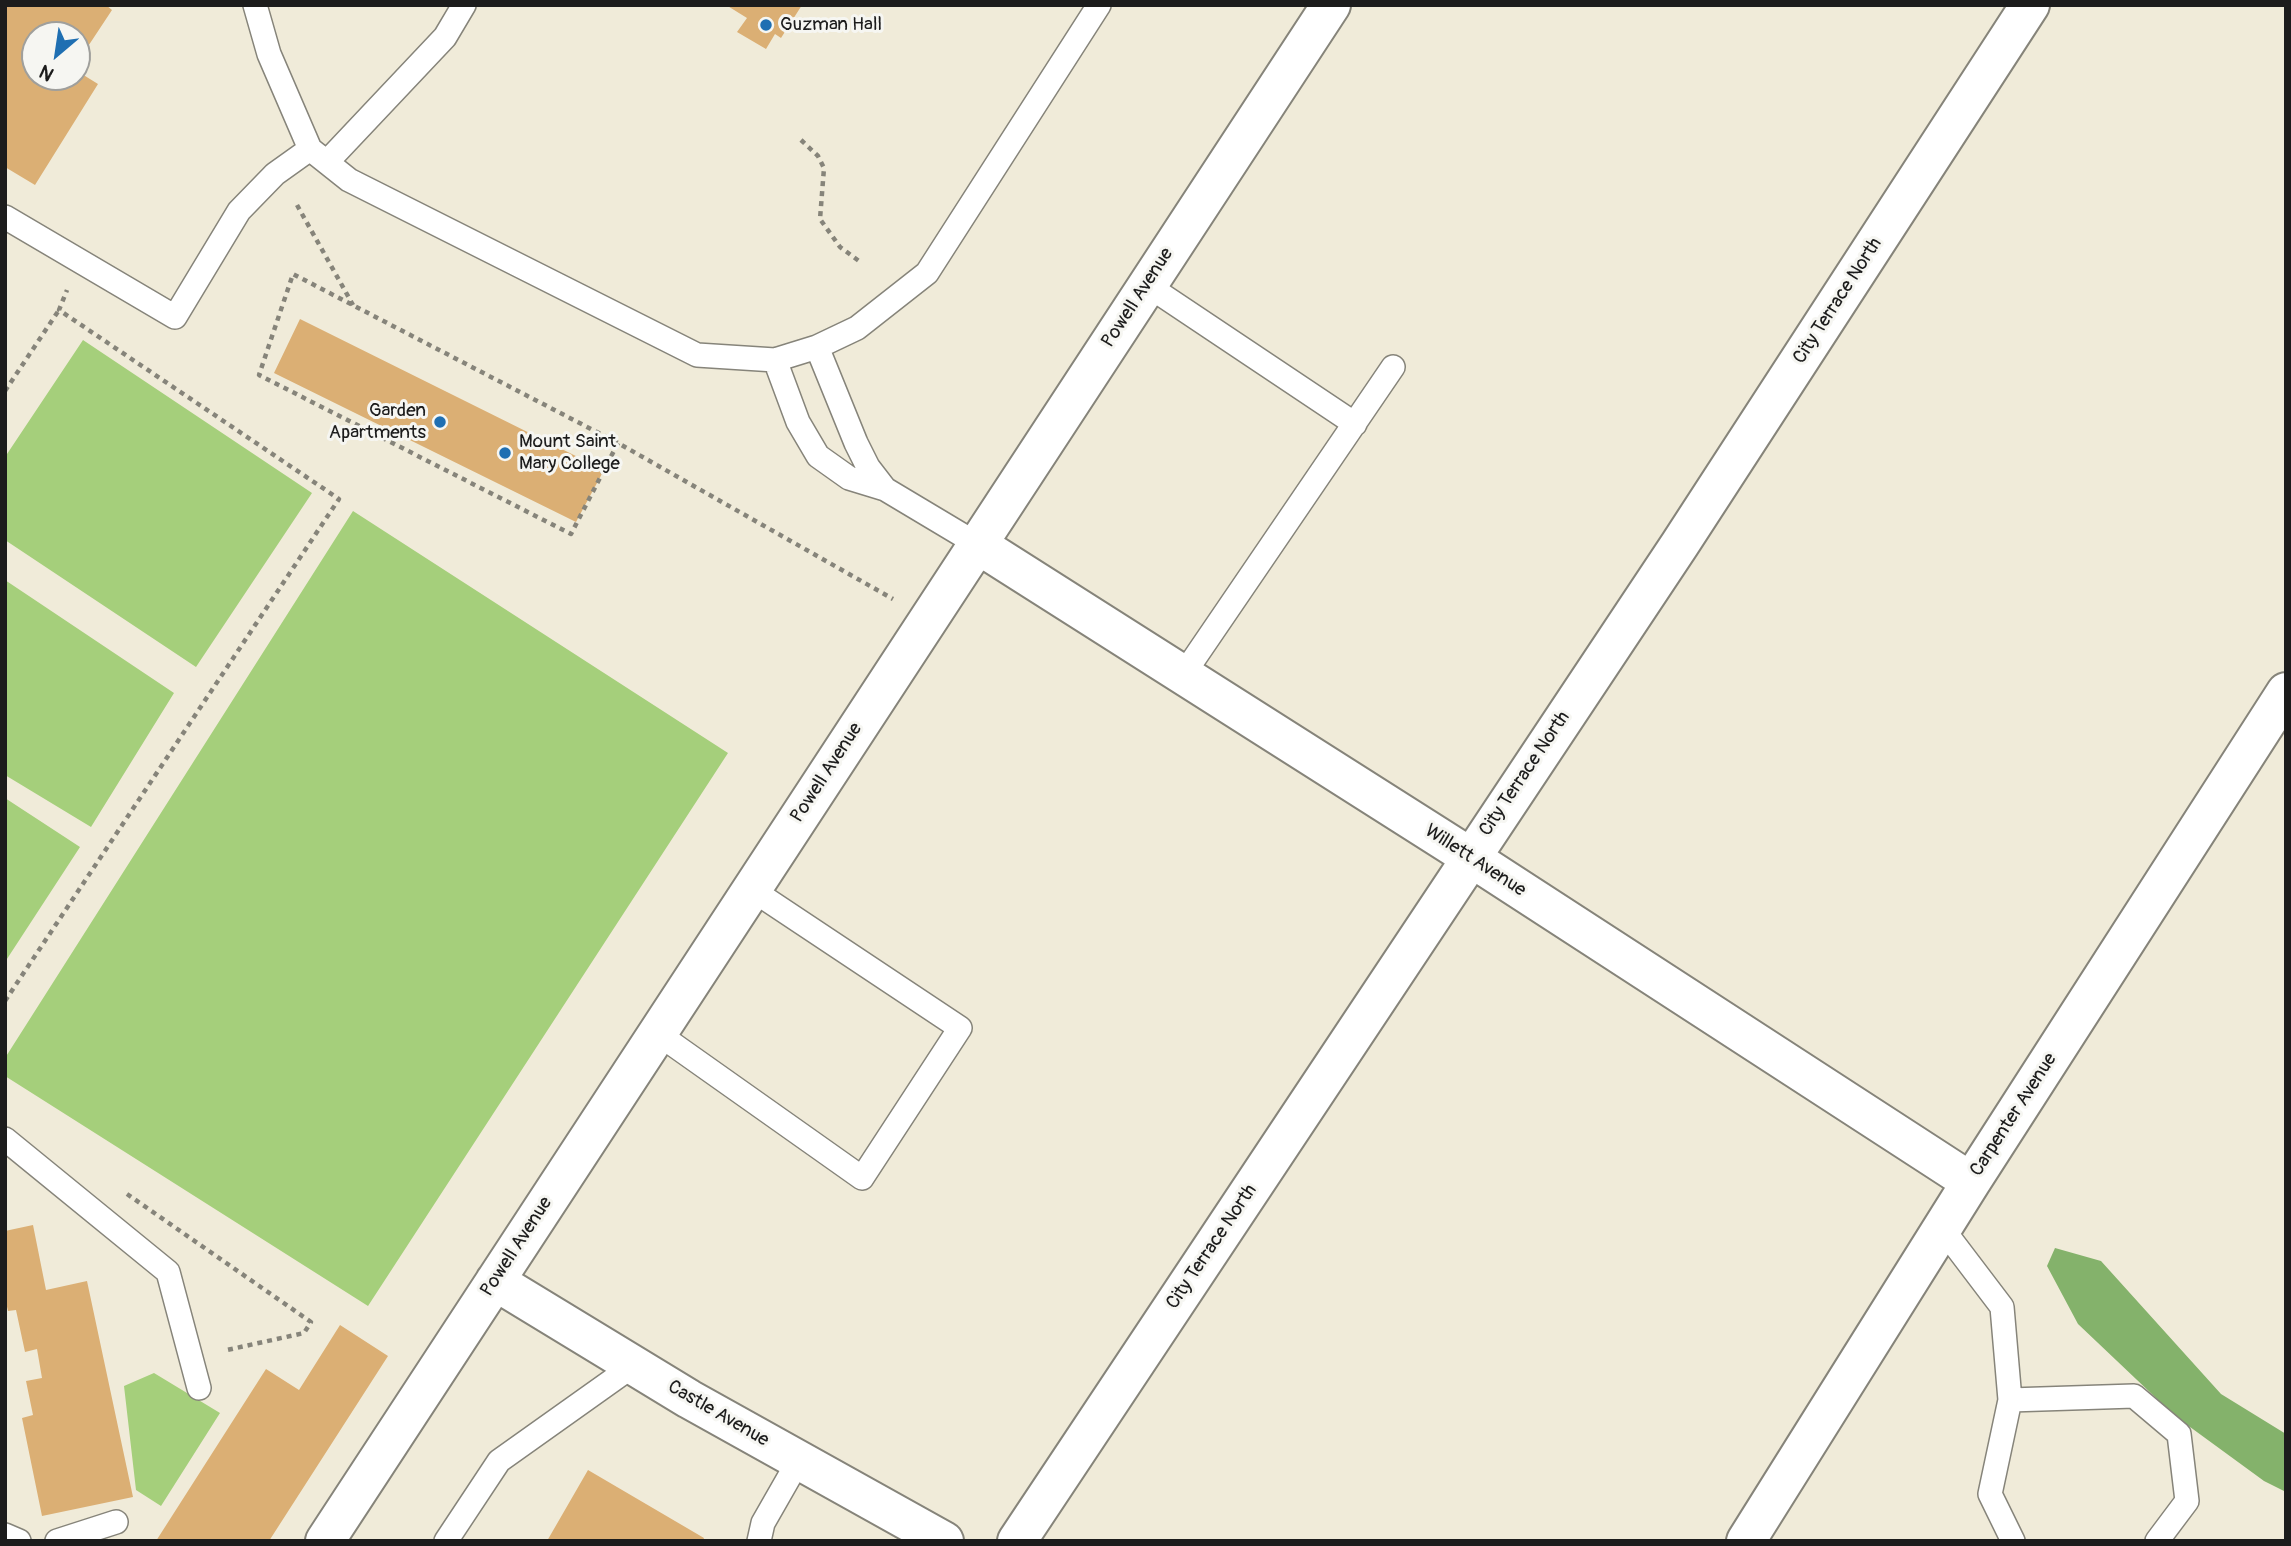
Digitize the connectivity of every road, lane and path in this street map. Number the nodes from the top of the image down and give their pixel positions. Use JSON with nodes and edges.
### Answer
{"nodes":[{"id":1,"x":255,"y":5,"type":"edge"},
{"id":2,"x":464,"y":5,"type":"edge"},
{"id":3,"x":1099,"y":5,"type":"edge"},
{"id":4,"x":1331,"y":5,"type":"edge"},
{"id":5,"x":2030,"y":5,"type":"edge"},
{"id":6,"x":801,"y":140,"type":"dead end"},
{"id":7,"x":319,"y":155,"type":"junction"},
{"id":8,"x":297,"y":205,"type":"dead end"},
{"id":9,"x":5,"y":216,"type":"edge"},
{"id":10,"x":859,"y":261,"type":"dead end"},
{"id":11,"x":74,"y":281,"type":"dead end"},
{"id":12,"x":1147,"y":285,"type":"junction"},
{"id":13,"x":353,"y":305,"type":"junction"},
{"id":14,"x":59,"y":310,"type":"junction"},
{"id":15,"x":817,"y":346,"type":"junction"},
{"id":16,"x":775,"y":360,"type":"junction"},
{"id":17,"x":1394,"y":367,"type":"dead end"},
{"id":18,"x":5,"y":391,"type":"edge"},
{"id":19,"x":1355,"y":424,"type":"junction"},
{"id":20,"x":618,"y":443,"type":"junction"},
{"id":21,"x":886,"y":489,"type":"junction"},
{"id":22,"x":977,"y":544,"type":"junction"},
{"id":23,"x":892,"y":599,"type":"dead end"},
{"id":24,"x":1183,"y":675,"type":"junction"},
{"id":25,"x":2286,"y":692,"type":"edge"},
{"id":26,"x":1470,"y":857,"type":"junction"},
{"id":27,"x":751,"y":889,"type":"junction"},
{"id":28,"x":5,"y":1001,"type":"edge"},
{"id":29,"x":657,"y":1033,"type":"junction"},
{"id":30,"x":5,"y":1139,"type":"edge"},
{"id":31,"x":1970,"y":1182,"type":"junction"},
{"id":32,"x":1942,"y":1228,"type":"junction"},
{"id":33,"x":495,"y":1281,"type":"junction"},
{"id":34,"x":634,"y":1365,"type":"junction"},
{"id":35,"x":200,"y":1388,"type":"dead end"},
{"id":36,"x":2010,"y":1400,"type":"junction"},
{"id":37,"x":799,"y":1460,"type":"junction"},
{"id":38,"x":116,"y":1522,"type":"dead end"},
{"id":39,"x":5,"y":1535,"type":"edge"},
{"id":40,"x":19,"y":1541,"type":"edge"},
{"id":41,"x":57,"y":1541,"type":"edge"},
{"id":42,"x":325,"y":1541,"type":"edge"},
{"id":43,"x":446,"y":1541,"type":"edge"},
{"id":44,"x":759,"y":1541,"type":"edge"},
{"id":45,"x":944,"y":1541,"type":"edge"},
{"id":46,"x":1017,"y":1541,"type":"edge"},
{"id":47,"x":1746,"y":1541,"type":"edge"},
{"id":48,"x":2014,"y":1541,"type":"edge"},
{"id":49,"x":2157,"y":1541,"type":"edge"}],
"edges":[{"from":1,"to":7,"type":"lane"},
{"from":2,"to":7,"type":"lane"},
{"from":3,"to":15,"type":"lane"},
{"from":4,"to":12,"type":"street","name":"Powell Avenue"},
{"from":5,"to":26,"type":"street","name":"City Terrace North"},
{"from":6,"to":10,"type":"path"},
{"from":7,"to":9,"type":"lane"},
{"from":7,"to":16,"type":"lane"},
{"from":8,"to":13,"type":"path"},
{"from":11,"to":14,"type":"path"},
{"from":12,"to":19,"type":"lane"},
{"from":12,"to":22,"type":"street","name":"Powell Avenue"},
{"from":13,"to":20,"type":"path"},
{"from":13,"to":20,"type":"path"},
{"from":14,"to":18,"type":"path"},
{"from":14,"to":28,"type":"path"},
{"from":15,"to":16,"type":"lane"},
{"from":15,"to":21,"type":"lane"},
{"from":16,"to":21,"type":"lane"},
{"from":17,"to":19,"type":"lane"},
{"from":19,"to":24,"type":"lane"},
{"from":20,"to":23,"type":"path"},
{"from":21,"to":22,"type":"lane"},
{"from":22,"to":24,"type":"street","name":"Willett Avenue"},
{"from":22,"to":27,"type":"street","name":"Powell Avenue"},
{"from":24,"to":26,"type":"street","name":"Willett Avenue"},
{"from":25,"to":31,"type":"street","name":"Carpenter Avenue"},
{"from":26,"to":31,"type":"street","name":"Willett Avenue"},
{"from":26,"to":46,"type":"street","name":"City Terrace North"},
{"from":27,"to":29,"type":"street","name":"Powell Avenue"},
{"from":27,"to":29,"type":"lane"},
{"from":29,"to":33,"type":"street","name":"Powell Avenue"},
{"from":30,"to":35,"type":"lane"},
{"from":31,"to":32,"type":"street","name":"Carpenter Avenue"},
{"from":32,"to":36,"type":"lane"},
{"from":32,"to":47,"type":"street","name":"Carpenter Avenue"},
{"from":33,"to":34,"type":"street","name":"Castle Avenue"},
{"from":33,"to":42,"type":"street","name":"Powell Avenue"},
{"from":34,"to":37,"type":"street","name":"Castle Avenue"},
{"from":34,"to":43,"type":"lane"},
{"from":36,"to":48,"type":"lane"},
{"from":36,"to":49,"type":"lane"},
{"from":37,"to":44,"type":"lane"},
{"from":37,"to":45,"type":"street","name":"Castle Avenue"},
{"from":38,"to":41,"type":"lane"},
{"from":39,"to":40,"type":"lane"}]}
